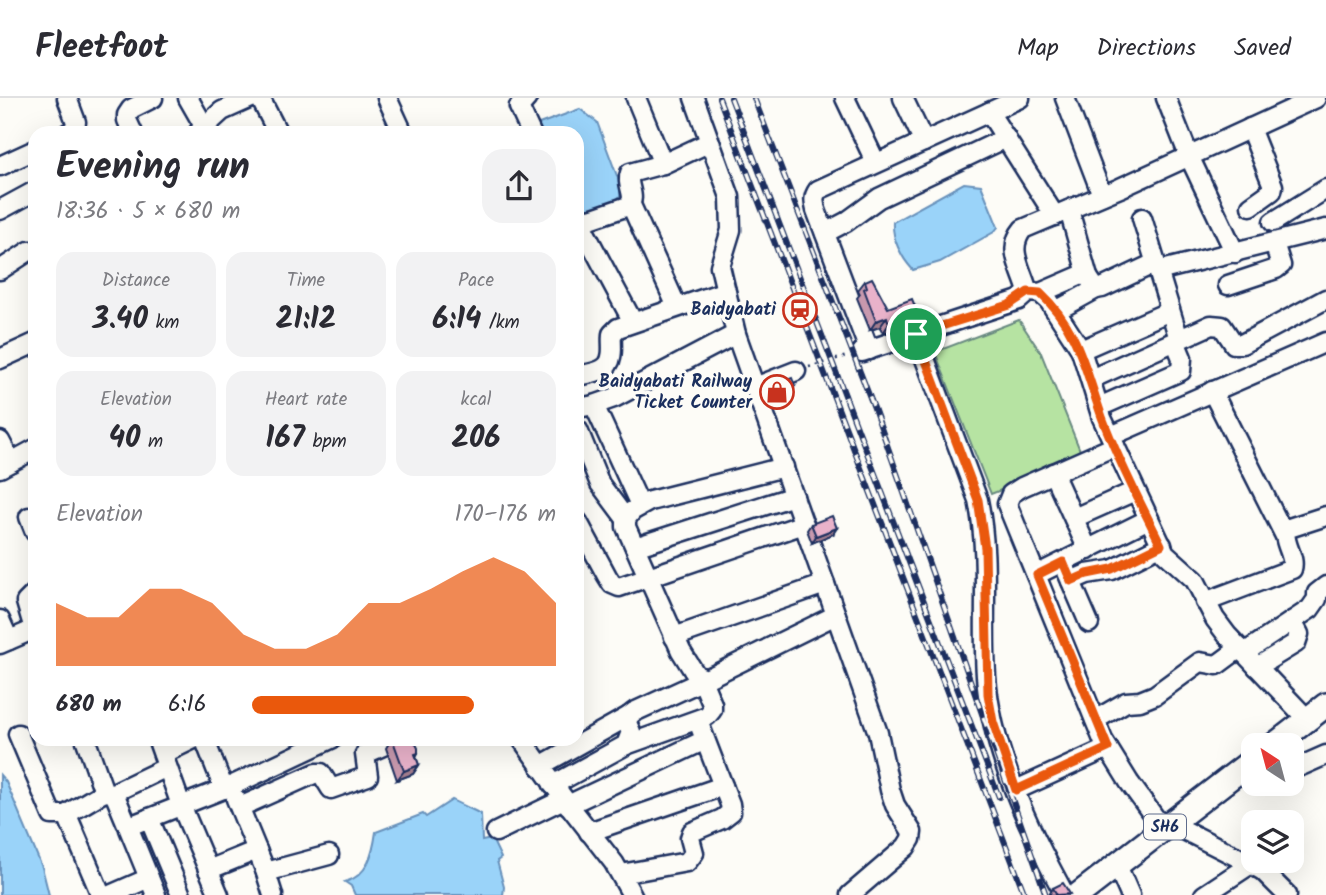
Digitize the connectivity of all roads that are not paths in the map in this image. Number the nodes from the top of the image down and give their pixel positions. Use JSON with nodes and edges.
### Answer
{"nodes":[{"id":1,"x":67,"y":98,"type":"edge"},
{"id":2,"x":153,"y":98,"type":"edge"},
{"id":3,"x":188,"y":98,"type":"edge"},
{"id":4,"x":251,"y":98,"type":"edge"},
{"id":5,"x":260,"y":98,"type":"edge"},
{"id":6,"x":387,"y":98,"type":"edge"},
{"id":7,"x":527,"y":98,"type":"edge"},
{"id":8,"x":636,"y":98,"type":"edge"},
{"id":9,"x":694,"y":98,"type":"edge"},
{"id":10,"x":845,"y":98,"type":"edge"},
{"id":11,"x":904,"y":98,"type":"edge"},
{"id":12,"x":1020,"y":98,"type":"edge"},
{"id":13,"x":1065,"y":98,"type":"edge"},
{"id":14,"x":1316,"y":98,"type":"edge"},
{"id":15,"x":1171,"y":100,"type":"edge"},
{"id":16,"x":989,"y":112,"type":"junction"},
{"id":17,"x":75,"y":126,"type":"edge"},
{"id":18,"x":130,"y":126,"type":"edge"},
{"id":19,"x":200,"y":126,"type":"edge"},
{"id":20,"x":204,"y":126,"type":"edge"},
{"id":21,"x":274,"y":126,"type":"edge"},
{"id":22,"x":400,"y":126,"type":"edge"},
{"id":23,"x":523,"y":126,"type":"edge"},
{"id":24,"x":1250,"y":128,"type":"junction"},
{"id":25,"x":1006,"y":138,"type":"junction"},
{"id":26,"x":710,"y":142,"type":"junction"},
{"id":27,"x":924,"y":142,"type":"junction"},
{"id":28,"x":1189,"y":156,"type":"junction"},
{"id":29,"x":28,"y":157,"type":"edge"},
{"id":30,"x":876,"y":163,"type":"junction"},
{"id":31,"x":663,"y":164,"type":"junction"},
{"id":32,"x":0,"y":166,"type":"edge"},
{"id":33,"x":1326,"y":189,"type":"edge"},
{"id":34,"x":28,"y":195,"type":"edge"},
{"id":35,"x":1102,"y":195,"type":"junction"},
{"id":36,"x":631,"y":205,"type":"junction"},
{"id":37,"x":1251,"y":206,"type":"dead end"},
{"id":38,"x":0,"y":210,"type":"edge"},
{"id":39,"x":1062,"y":213,"type":"junction"},
{"id":40,"x":1142,"y":218,"type":"dead end"},
{"id":41,"x":584,"y":219,"type":"edge"},
{"id":42,"x":1273,"y":222,"type":"dead end"},
{"id":43,"x":1326,"y":229,"type":"edge"},
{"id":44,"x":584,"y":230,"type":"edge"},
{"id":45,"x":825,"y":233,"type":"junction"},
{"id":46,"x":1274,"y":243,"type":"junction"},
{"id":47,"x":28,"y":252,"type":"edge"},
{"id":48,"x":1235,"y":253,"type":"junction"},
{"id":49,"x":2,"y":265,"type":"edge"},
{"id":50,"x":1157,"y":267,"type":"junction"},
{"id":51,"x":1092,"y":283,"type":"junction"},
{"id":52,"x":1228,"y":285,"type":"dead end"},
{"id":53,"x":726,"y":291,"type":"junction"},
{"id":54,"x":1034,"y":292,"type":"junction"},
{"id":55,"x":1326,"y":299,"type":"edge"},
{"id":56,"x":677,"y":307,"type":"junction"},
{"id":57,"x":1056,"y":311,"type":"junction"},
{"id":58,"x":1170,"y":312,"type":"junction"},
{"id":59,"x":633,"y":322,"type":"junction"},
{"id":60,"x":736,"y":334,"type":"junction"},
{"id":61,"x":916,"y":334,"type":"junction"},
{"id":62,"x":1177,"y":340,"type":"junction"},
{"id":63,"x":1326,"y":342,"type":"edge"},
{"id":64,"x":28,"y":346,"type":"edge"},
{"id":65,"x":1081,"y":350,"type":"junction"},
{"id":66,"x":0,"y":359,"type":"edge"},
{"id":67,"x":796,"y":371,"type":"road end"},
{"id":68,"x":584,"y":375,"type":"edge"},
{"id":69,"x":1091,"y":379,"type":"junction"},
{"id":70,"x":755,"y":387,"type":"junction"},
{"id":71,"x":1212,"y":391,"type":"junction"},
{"id":72,"x":586,"y":406,"type":"edge"},
{"id":73,"x":1099,"y":407,"type":"junction"},
{"id":74,"x":0,"y":441,"type":"edge"},
{"id":75,"x":1113,"y":441,"type":"junction"},
{"id":76,"x":584,"y":445,"type":"edge"},
{"id":77,"x":28,"y":453,"type":"edge"},
{"id":78,"x":5,"y":465,"type":"edge"},
{"id":79,"x":784,"y":467,"type":"junction"},
{"id":80,"x":1054,"y":473,"type":"junction"},
{"id":81,"x":1135,"y":491,"type":"junction"},
{"id":82,"x":794,"y":496,"type":"junction"},
{"id":83,"x":640,"y":505,"type":"junction"},
{"id":84,"x":1326,"y":516,"type":"edge"},
{"id":85,"x":1074,"y":518,"type":"junction"},
{"id":86,"x":626,"y":519,"type":"junction"},
{"id":87,"x":1149,"y":519,"type":"junction"},
{"id":88,"x":804,"y":524,"type":"junction"},
{"id":89,"x":584,"y":533,"type":"edge"},
{"id":90,"x":1284,"y":534,"type":"junction"},
{"id":91,"x":1161,"y":545,"type":"junction"},
{"id":92,"x":635,"y":547,"type":"junction"},
{"id":93,"x":1088,"y":550,"type":"junction"},
{"id":94,"x":1063,"y":562,"type":"junction"},
{"id":95,"x":1037,"y":575,"type":"junction"},
{"id":96,"x":649,"y":576,"type":"junction"},
{"id":97,"x":1071,"y":581,"type":"junction"},
{"id":98,"x":825,"y":584,"type":"junction"},
{"id":99,"x":1326,"y":586,"type":"edge"},
{"id":100,"x":1205,"y":603,"type":"junction"},
{"id":101,"x":836,"y":615,"type":"junction"},
{"id":102,"x":0,"y":620,"type":"edge"},
{"id":103,"x":1292,"y":621,"type":"junction"},
{"id":104,"x":1089,"y":623,"type":"dead end"},
{"id":105,"x":28,"y":632,"type":"edge"},
{"id":106,"x":674,"y":637,"type":"junction"},
{"id":107,"x":5,"y":642,"type":"edge"},
{"id":108,"x":1242,"y":651,"type":"junction"},
{"id":109,"x":1257,"y":667,"type":"junction"},
{"id":110,"x":704,"y":679,"type":"junction"},
{"id":111,"x":1326,"y":705,"type":"edge"},
{"id":112,"x":629,"y":716,"type":"junction"},
{"id":113,"x":1307,"y":719,"type":"junction"},
{"id":114,"x":1095,"y":720,"type":"junction"},
{"id":115,"x":698,"y":721,"type":"junction"},
{"id":116,"x":1294,"y":733,"type":"edge"},
{"id":117,"x":18,"y":734,"type":"dead end"},
{"id":118,"x":705,"y":740,"type":"junction"},
{"id":119,"x":584,"y":741,"type":"edge"},
{"id":120,"x":626,"y":745,"type":"junction"},
{"id":121,"x":88,"y":746,"type":"edge"},
{"id":122,"x":208,"y":746,"type":"edge"},
{"id":123,"x":316,"y":746,"type":"edge"},
{"id":124,"x":383,"y":746,"type":"edge"},
{"id":125,"x":526,"y":746,"type":"edge"},
{"id":126,"x":576,"y":746,"type":"edge"},
{"id":127,"x":1108,"y":748,"type":"junction"},
{"id":128,"x":162,"y":753,"type":"edge"},
{"id":129,"x":1326,"y":755,"type":"edge"},
{"id":130,"x":1304,"y":765,"type":"edge"},
{"id":131,"x":540,"y":766,"type":"junction"},
{"id":132,"x":1241,"y":769,"type":"edge"},
{"id":133,"x":723,"y":786,"type":"junction"},
{"id":134,"x":227,"y":787,"type":"junction"},
{"id":135,"x":1016,"y":790,"type":"junction"},
{"id":136,"x":108,"y":792,"type":"junction"},
{"id":137,"x":562,"y":796,"type":"junction"},
{"id":138,"x":181,"y":805,"type":"junction"},
{"id":139,"x":240,"y":807,"type":"junction"},
{"id":140,"x":67,"y":814,"type":"junction"},
{"id":141,"x":149,"y":818,"type":"junction"},
{"id":142,"x":1167,"y":826,"type":"junction"},
{"id":143,"x":131,"y":827,"type":"junction"},
{"id":144,"x":496,"y":832,"type":"dead end"},
{"id":145,"x":589,"y":832,"type":"junction"},
{"id":146,"x":257,"y":850,"type":"junction"},
{"id":147,"x":329,"y":855,"type":"dead end"},
{"id":148,"x":1241,"y":859,"type":"edge"},
{"id":149,"x":1116,"y":863,"type":"junction"},
{"id":150,"x":208,"y":870,"type":"junction"},
{"id":151,"x":265,"y":870,"type":"junction"},
{"id":152,"x":1241,"y":871,"type":"edge"},
{"id":153,"x":1264,"y":873,"type":"edge"},
{"id":154,"x":621,"y":874,"type":"junction"},
{"id":155,"x":149,"y":877,"type":"junction"},
{"id":156,"x":121,"y":893,"type":"edge"},
{"id":157,"x":101,"y":895,"type":"edge"},
{"id":158,"x":156,"y":895,"type":"edge"},
{"id":159,"x":181,"y":895,"type":"edge"},
{"id":160,"x":219,"y":895,"type":"edge"},
{"id":161,"x":272,"y":895,"type":"edge"},
{"id":162,"x":632,"y":895,"type":"edge"},
{"id":163,"x":850,"y":895,"type":"edge"},
{"id":164,"x":1065,"y":895,"type":"edge"},
{"id":165,"x":1078,"y":895,"type":"edge"},
{"id":166,"x":1130,"y":895,"type":"edge"},
{"id":167,"x":1204,"y":895,"type":"edge"},
{"id":168,"x":1287,"y":895,"type":"edge"}],
"edges":[{"from":1,"to":17,"type":"street"},
{"from":2,"to":18,"type":"street"},
{"from":3,"to":19,"type":"street"},
{"from":4,"to":20,"type":"street"},
{"from":5,"to":21,"type":"street"},
{"from":6,"to":22,"type":"street"},
{"from":7,"to":23,"type":"street"},
{"from":8,"to":31,"type":"street"},
{"from":9,"to":26,"type":"street"},
{"from":10,"to":30,"type":"street"},
{"from":11,"to":27,"type":"street"},
{"from":12,"to":16,"type":"street"},
{"from":13,"to":35,"type":"street"},
{"from":14,"to":24,"type":"street"},
{"from":15,"to":28,"type":"street"},
{"from":16,"to":25,"type":"street"},
{"from":16,"to":27,"type":"street"},
{"from":24,"to":28,"type":"street"},
{"from":24,"to":37,"type":"street"},
{"from":25,"to":39,"type":"street"},
{"from":25,"to":45,"type":"street"},
{"from":26,"to":31,"type":"street"},
{"from":26,"to":53,"type":"street"},
{"from":27,"to":30,"type":"street"},
{"from":28,"to":35,"type":"street"},
{"from":28,"to":48,"type":"street"},
{"from":29,"to":32,"type":"street"},
{"from":30,"to":45,"type":"street"},
{"from":31,"to":36,"type":"street"},
{"from":33,"to":42,"type":"street"},
{"from":34,"to":38,"type":"street"},
{"from":35,"to":39,"type":"street"},
{"from":36,"to":41,"type":"street"},
{"from":36,"to":56,"type":"street"},
{"from":39,"to":51,"type":"street"},
{"from":39,"to":54,"type":"street"},
{"from":40,"to":50,"type":"street"},
{"from":43,"to":46,"type":"street"},
{"from":44,"to":59,"type":"street"},
{"from":45,"to":61,"type":"street"},
{"from":46,"to":48,"type":"street"},
{"from":46,"to":52,"type":"street"},
{"from":47,"to":49,"type":"street"},
{"from":48,"to":50,"type":"street"},
{"from":50,"to":51,"type":"street"},
{"from":50,"to":58,"type":"street"},
{"from":51,"to":54,"type":"street"},
{"from":51,"to":57,"type":"street"},
{"from":53,"to":56,"type":"street"},
{"from":53,"to":60,"type":"street"},
{"from":54,"to":57,"type":"street"},
{"from":54,"to":61,"type":"street"},
{"from":55,"to":62,"type":"street"},
{"from":56,"to":59,"type":"street"},
{"from":57,"to":65,"type":"street"},
{"from":58,"to":62,"type":"street"},
{"from":58,"to":65,"type":"street"},
{"from":59,"to":68,"type":"street"},
{"from":60,"to":70,"type":"street"},
{"from":60,"to":72,"type":"street"},
{"from":61,"to":135,"type":"street"},
{"from":62,"to":69,"type":"street"},
{"from":62,"to":73,"type":"street"},
{"from":63,"to":71,"type":"street"},
{"from":64,"to":66,"type":"street"},
{"from":65,"to":69,"type":"street"},
{"from":67,"to":70,"type":"street"},
{"from":69,"to":73,"type":"street"},
{"from":70,"to":79,"type":"street"},
{"from":71,"to":75,"type":"street"},
{"from":71,"to":90,"type":"street"},
{"from":72,"to":83,"type":"street"},
{"from":73,"to":75,"type":"street"},
{"from":74,"to":78,"type":"street"},
{"from":75,"to":80,"type":"street"},
{"from":75,"to":81,"type":"street"},
{"from":76,"to":86,"type":"street"},
{"from":77,"to":78,"type":"street"},
{"from":79,"to":82,"type":"street"},
{"from":79,"to":83,"type":"street"},
{"from":80,"to":85,"type":"street"},
{"from":80,"to":95,"type":"street"},
{"from":81,"to":85,"type":"street"},
{"from":81,"to":87,"type":"street"},
{"from":82,"to":88,"type":"street"},
{"from":82,"to":92,"type":"street"},
{"from":83,"to":86,"type":"street"},
{"from":84,"to":90,"type":"street"},
{"from":85,"to":93,"type":"street"},
{"from":86,"to":92,"type":"street"},
{"from":87,"to":91,"type":"street"},
{"from":87,"to":93,"type":"street"},
{"from":88,"to":96,"type":"street"},
{"from":88,"to":98,"type":"street"},
{"from":89,"to":96,"type":"street"},
{"from":90,"to":100,"type":"street"},
{"from":91,"to":97,"type":"street"},
{"from":91,"to":100,"type":"street"},
{"from":92,"to":96,"type":"street"},
{"from":93,"to":94,"type":"street"},
{"from":94,"to":95,"type":"street"},
{"from":94,"to":97,"type":"street"},
{"from":95,"to":114,"type":"street"},
{"from":96,"to":106,"type":"street"},
{"from":97,"to":104,"type":"street"},
{"from":98,"to":101,"type":"street"},
{"from":98,"to":106,"type":"street"},
{"from":99,"to":103,"type":"street"},
{"from":100,"to":108,"type":"street"},
{"from":101,"to":110,"type":"street"},
{"from":101,"to":163,"type":"street"},
{"from":102,"to":107,"type":"street"},
{"from":103,"to":108,"type":"street"},
{"from":103,"to":109,"type":"street"},
{"from":105,"to":107,"type":"street"},
{"from":106,"to":110,"type":"street"},
{"from":108,"to":109,"type":"street"},
{"from":108,"to":114,"type":"street"},
{"from":109,"to":113,"type":"street"},
{"from":110,"to":112,"type":"street"},
{"from":110,"to":115,"type":"street"},
{"from":111,"to":113,"type":"main road"},
{"from":112,"to":119,"type":"street"},
{"from":112,"to":120,"type":"street"},
{"from":113,"to":116,"type":"main road"},
{"from":114,"to":127,"type":"street"},
{"from":115,"to":118,"type":"street"},
{"from":115,"to":120,"type":"street"},
{"from":117,"to":140,"type":"street"},
{"from":118,"to":133,"type":"street"},
{"from":118,"to":137,"type":"street"},
{"from":120,"to":137,"type":"street"},
{"from":121,"to":136,"type":"street"},
{"from":122,"to":134,"type":"street"},
{"from":123,"to":134,"type":"street"},
{"from":124,"to":139,"type":"street"},
{"from":125,"to":131,"type":"street"},
{"from":126,"to":131,"type":"street"},
{"from":127,"to":135,"type":"street"},
{"from":127,"to":142,"type":"street"},
{"from":128,"to":136,"type":"street"},
{"from":128,"to":138,"type":"street"},
{"from":129,"to":130,"type":"street"},
{"from":131,"to":137,"type":"street"},
{"from":132,"to":142,"type":"main road","number":"SH6"},
{"from":133,"to":145,"type":"street"},
{"from":133,"to":154,"type":"street"},
{"from":134,"to":138,"type":"street"},
{"from":134,"to":139,"type":"street"},
{"from":135,"to":164,"type":"street"},
{"from":136,"to":140,"type":"street"},
{"from":136,"to":143,"type":"street"},
{"from":137,"to":144,"type":"street"},
{"from":137,"to":145,"type":"street"},
{"from":138,"to":141,"type":"street"},
{"from":138,"to":150,"type":"street"},
{"from":139,"to":146,"type":"street"},
{"from":140,"to":157,"type":"street"},
{"from":141,"to":143,"type":"street"},
{"from":141,"to":159,"type":"street"},
{"from":142,"to":148,"type":"street"},
{"from":142,"to":149,"type":"main road","number":"SH6"},
{"from":143,"to":155,"type":"street"},
{"from":145,"to":154,"type":"street"},
{"from":146,"to":150,"type":"street"},
{"from":146,"to":151,"type":"street"},
{"from":147,"to":151,"type":"street"},
{"from":149,"to":165,"type":"main road","number":"SH6"},
{"from":149,"to":166,"type":"street"},
{"from":150,"to":160,"type":"street"},
{"from":151,"to":161,"type":"street"},
{"from":152,"to":167,"type":"street"},
{"from":153,"to":168,"type":"street"},
{"from":154,"to":162,"type":"street"},
{"from":155,"to":156,"type":"street"},
{"from":155,"to":158,"type":"street"}]}
